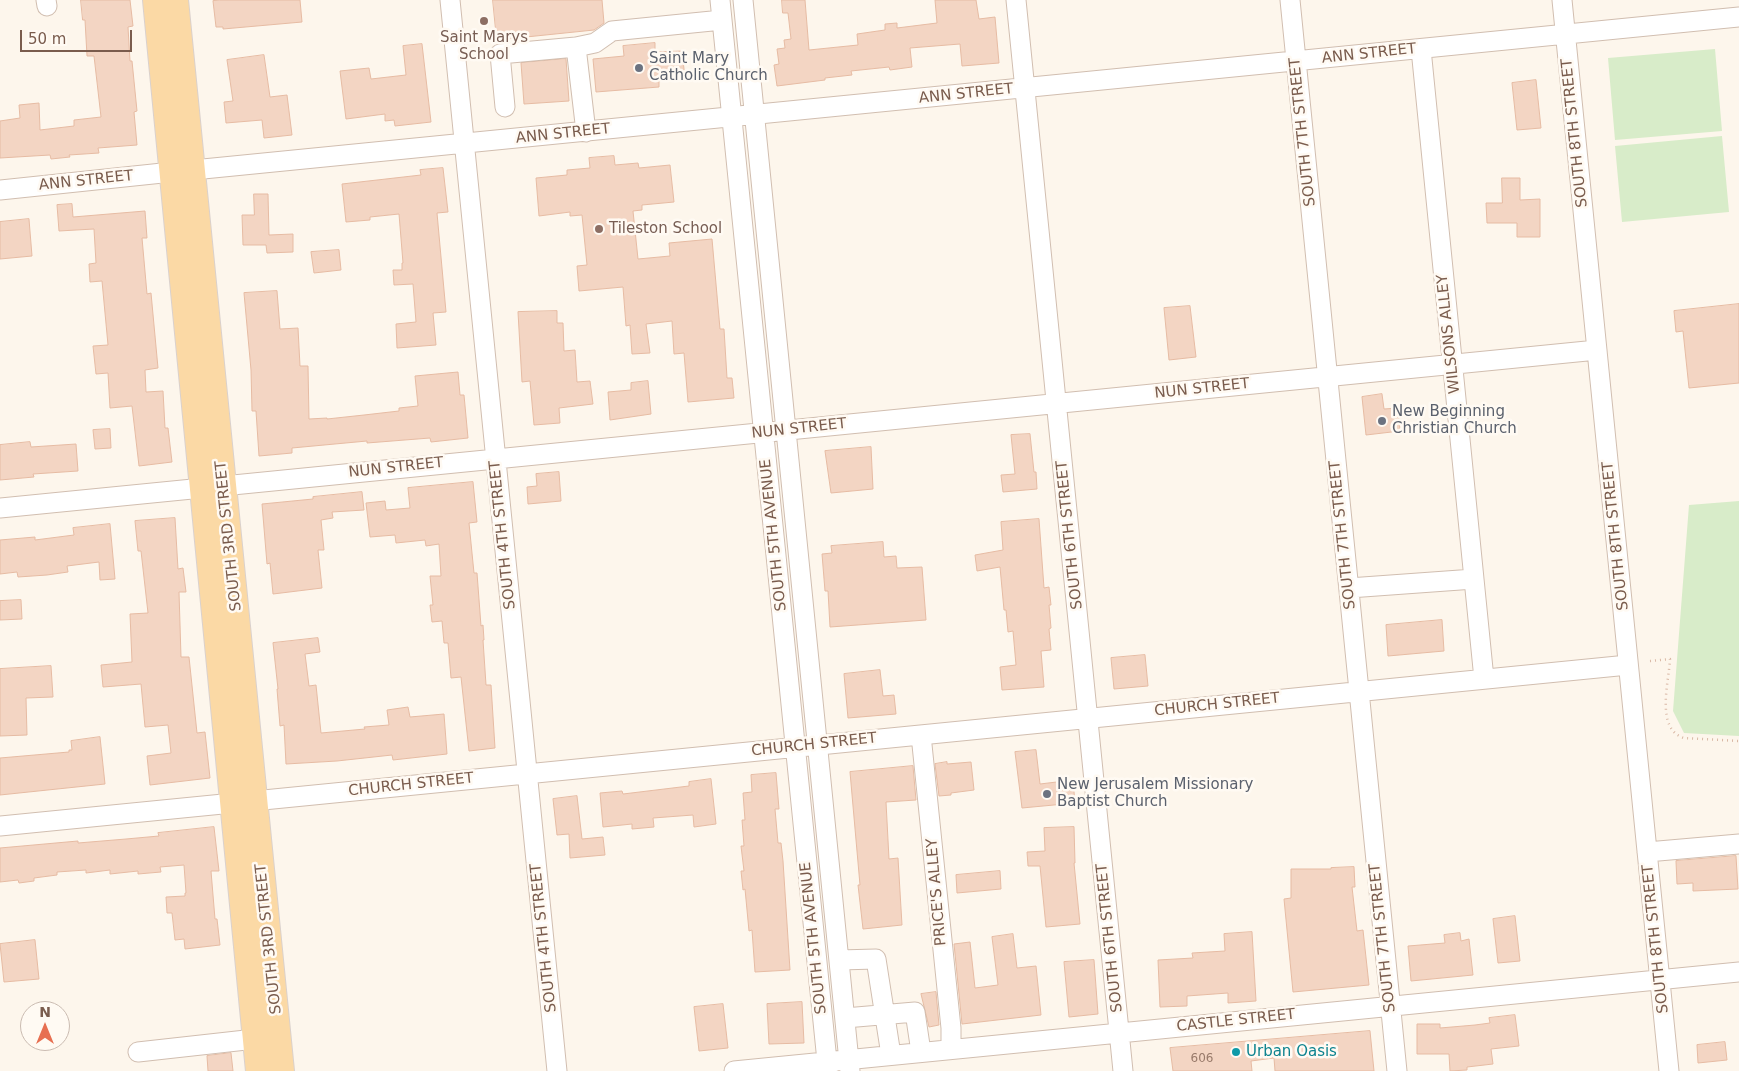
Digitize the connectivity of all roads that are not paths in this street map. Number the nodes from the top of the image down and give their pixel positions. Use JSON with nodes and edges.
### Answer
{"nodes":[{"id":1,"x":155,"y":0,"type":"edge"},
{"id":2,"x":176,"y":0,"type":"edge"},
{"id":3,"x":450,"y":0,"type":"edge"},
{"id":4,"x":720,"y":0,"type":"edge"},
{"id":5,"x":743,"y":0,"type":"edge"},
{"id":6,"x":1016,"y":0,"type":"edge"},
{"id":7,"x":1290,"y":0,"type":"edge"},
{"id":8,"x":1562,"y":0,"type":"edge"},
{"id":9,"x":1739,"y":18,"type":"edge"},
{"id":10,"x":722,"y":20,"type":"junction"},
{"id":11,"x":1566,"y":35,"type":"junction"},
{"id":12,"x":576,"y":47,"type":"junction"},
{"id":13,"x":1421,"y":49,"type":"junction"},
{"id":14,"x":1296,"y":61,"type":"junction"},
{"id":15,"x":1025,"y":88,"type":"junction"},
{"id":16,"x":505,"y":107,"type":"dead end"},
{"id":17,"x":754,"y":115,"type":"junction"},
{"id":18,"x":732,"y":117,"type":"junction"},
{"id":19,"x":586,"y":132,"type":"junction"},
{"id":20,"x":464,"y":144,"type":"junction"},
{"id":21,"x":183,"y":172,"type":"junction"},
{"id":22,"x":0,"y":190,"type":"edge"},
{"id":23,"x":1597,"y":350,"type":"junction"},
{"id":24,"x":1452,"y":364,"type":"junction"},
{"id":25,"x":1327,"y":376,"type":"junction"},
{"id":26,"x":1057,"y":403,"type":"junction"},
{"id":27,"x":786,"y":430,"type":"junction"},
{"id":28,"x":764,"y":432,"type":"junction"},
{"id":29,"x":496,"y":459,"type":"junction"},
{"id":30,"x":214,"y":486,"type":"junction"},
{"id":31,"x":0,"y":508,"type":"edge"},
{"id":32,"x":1474,"y":579,"type":"junction"},
{"id":33,"x":1348,"y":588,"type":"junction"},
{"id":34,"x":1628,"y":665,"type":"junction"},
{"id":35,"x":1484,"y":679,"type":"junction"},
{"id":36,"x":1359,"y":692,"type":"junction"},
{"id":37,"x":1088,"y":718,"type":"junction"},
{"id":38,"x":921,"y":735,"type":"junction"},
{"id":39,"x":818,"y":745,"type":"junction"},
{"id":40,"x":795,"y":747,"type":"junction"},
{"id":41,"x":527,"y":774,"type":"junction"},
{"id":42,"x":244,"y":802,"type":"junction"},
{"id":43,"x":0,"y":826,"type":"edge"},
{"id":44,"x":1739,"y":844,"type":"edge"},
{"id":45,"x":1647,"y":852,"type":"junction"},
{"id":46,"x":839,"y":960,"type":"junction"},
{"id":47,"x":1739,"y":972,"type":"edge"},
{"id":48,"x":1660,"y":979,"type":"junction"},
{"id":49,"x":1390,"y":1006,"type":"junction"},
{"id":50,"x":885,"y":1015,"type":"junction"},
{"id":51,"x":845,"y":1018,"type":"junction"},
{"id":52,"x":1120,"y":1033,"type":"junction"},
{"id":53,"x":255,"y":1039,"type":"junction"},
{"id":54,"x":951,"y":1049,"type":"junction"},
{"id":55,"x":138,"y":1052,"type":"dead end"},
{"id":56,"x":921,"y":1052,"type":"junction"},
{"id":57,"x":891,"y":1055,"type":"junction"},
{"id":58,"x":849,"y":1065,"type":"edge"},
{"id":59,"x":827,"y":1066,"type":"edge"},
{"id":60,"x":258,"y":1071,"type":"edge"},
{"id":61,"x":282,"y":1071,"type":"edge"},
{"id":62,"x":557,"y":1071,"type":"edge"},
{"id":63,"x":734,"y":1071,"type":"edge"},
{"id":64,"x":1123,"y":1071,"type":"edge"},
{"id":65,"x":1397,"y":1071,"type":"edge"},
{"id":66,"x":1669,"y":1071,"type":"edge"}],
"edges":[{"from":1,"to":21,"type":"main road","name":"SOUTH 3RD STREET"},
{"from":2,"to":21,"type":"main road","name":"SOUTH 3RD STREET"},
{"from":3,"to":20,"type":"street","name":"SOUTH 4TH STREET"},
{"from":4,"to":10,"type":"street","name":"SOUTH 5TH AVENUE"},
{"from":5,"to":17,"type":"street","name":"SOUTH 5TH AVENUE"},
{"from":6,"to":15,"type":"street","name":"SOUTH 6TH STREET"},
{"from":7,"to":14,"type":"street","name":"SOUTH 7TH STREET"},
{"from":8,"to":11,"type":"street","name":"SOUTH 8TH STREET"},
{"from":9,"to":11,"type":"street","name":"ANN STREET"},
{"from":10,"to":12,"type":"street"},
{"from":10,"to":18,"type":"street","name":"SOUTH 5TH AVENUE"},
{"from":11,"to":13,"type":"street","name":"ANN STREET"},
{"from":11,"to":23,"type":"street","name":"SOUTH 8TH STREET"},
{"from":12,"to":16,"type":"street"},
{"from":12,"to":19,"type":"street"},
{"from":13,"to":14,"type":"street","name":"ANN STREET"},
{"from":13,"to":24,"type":"street","name":"WILSONS ALLEY"},
{"from":14,"to":15,"type":"street","name":"ANN STREET"},
{"from":14,"to":25,"type":"street","name":"SOUTH 7TH STREET"},
{"from":15,"to":17,"type":"street","name":"ANN STREET"},
{"from":15,"to":26,"type":"street","name":"SOUTH 6TH STREET"},
{"from":17,"to":18,"type":"street","name":"ANN STREET"},
{"from":17,"to":27,"type":"street","name":"SOUTH 5TH AVENUE"},
{"from":18,"to":19,"type":"street","name":"ANN STREET"},
{"from":18,"to":28,"type":"street","name":"SOUTH 5TH AVENUE"},
{"from":19,"to":20,"type":"street","name":"ANN STREET"},
{"from":20,"to":21,"type":"street","name":"ANN STREET"},
{"from":20,"to":29,"type":"street","name":"SOUTH 4TH STREET"},
{"from":21,"to":22,"type":"street","name":"ANN STREET"},
{"from":21,"to":30,"type":"main road","name":"SOUTH 3RD STREET"},
{"from":23,"to":24,"type":"street","name":"NUN STREET"},
{"from":23,"to":34,"type":"street","name":"SOUTH 8TH STREET"},
{"from":24,"to":25,"type":"street","name":"NUN STREET"},
{"from":24,"to":32,"type":"street","name":"WILSONS ALLEY"},
{"from":25,"to":26,"type":"street","name":"NUN STREET"},
{"from":25,"to":33,"type":"street","name":"SOUTH 7TH STREET"},
{"from":26,"to":27,"type":"street","name":"NUN STREET"},
{"from":26,"to":37,"type":"street","name":"SOUTH 6TH STREET"},
{"from":27,"to":28,"type":"street","name":"NUN STREET"},
{"from":27,"to":39,"type":"street","name":"SOUTH 5TH AVENUE"},
{"from":28,"to":29,"type":"street","name":"NUN STREET"},
{"from":28,"to":40,"type":"street","name":"SOUTH 5TH AVENUE"},
{"from":29,"to":30,"type":"street","name":"NUN STREET"},
{"from":29,"to":41,"type":"street","name":"SOUTH 4TH STREET"},
{"from":30,"to":31,"type":"street","name":"NUN STREET"},
{"from":30,"to":42,"type":"main road","name":"SOUTH 3RD STREET"},
{"from":32,"to":33,"type":"street"},
{"from":32,"to":35,"type":"street","name":"WILSONS ALLEY"},
{"from":33,"to":36,"type":"street","name":"SOUTH 7TH STREET"},
{"from":34,"to":35,"type":"street","name":"CHURCH STREET"},
{"from":34,"to":45,"type":"street","name":"SOUTH 8TH STREET"},
{"from":35,"to":36,"type":"street","name":"CHURCH STREET"},
{"from":36,"to":37,"type":"street","name":"CHURCH STREET"},
{"from":36,"to":49,"type":"street","name":"SOUTH 7TH STREET"},
{"from":37,"to":38,"type":"street","name":"CHURCH STREET"},
{"from":37,"to":52,"type":"street","name":"SOUTH 6TH STREET"},
{"from":38,"to":39,"type":"street","name":"CHURCH STREET"},
{"from":38,"to":54,"type":"street","name":"PRICE'S ALLEY"},
{"from":39,"to":40,"type":"street","name":"CHURCH STREET"},
{"from":39,"to":46,"type":"street","name":"SOUTH 5TH AVENUE"},
{"from":40,"to":41,"type":"street","name":"CHURCH STREET"},
{"from":40,"to":59,"type":"street","name":"SOUTH 5TH AVENUE"},
{"from":41,"to":42,"type":"street","name":"CHURCH STREET"},
{"from":41,"to":62,"type":"street","name":"SOUTH 4TH STREET"},
{"from":42,"to":43,"type":"street","name":"CHURCH STREET"},
{"from":42,"to":53,"type":"main road","name":"SOUTH 3RD STREET"},
{"from":42,"to":61,"type":"main road","name":"SOUTH 3RD STREET"},
{"from":44,"to":45,"type":"street"},
{"from":45,"to":48,"type":"street","name":"SOUTH 8TH STREET"},
{"from":46,"to":50,"type":"street"},
{"from":46,"to":51,"type":"street","name":"SOUTH 5TH AVENUE"},
{"from":47,"to":48,"type":"street","name":"CASTLE STREET"},
{"from":48,"to":49,"type":"street","name":"CASTLE STREET"},
{"from":48,"to":66,"type":"street","name":"SOUTH 8TH STREET"},
{"from":49,"to":52,"type":"street","name":"CASTLE STREET"},
{"from":49,"to":65,"type":"street","name":"SOUTH 7TH STREET"},
{"from":50,"to":51,"type":"street"},
{"from":50,"to":56,"type":"street"},
{"from":50,"to":57,"type":"street"},
{"from":51,"to":58,"type":"street","name":"SOUTH 5TH AVENUE"},
{"from":52,"to":54,"type":"street","name":"CASTLE STREET"},
{"from":52,"to":64,"type":"street","name":"SOUTH 6TH STREET"},
{"from":53,"to":55,"type":"street"},
{"from":53,"to":60,"type":"main road","name":"SOUTH 3RD STREET"},
{"from":54,"to":56,"type":"street","name":"CASTLE STREET"},
{"from":56,"to":57,"type":"street","name":"CASTLE STREET"},
{"from":57,"to":58,"type":"street","name":"CASTLE STREET"},
{"from":58,"to":59,"type":"street","name":"CASTLE STREET"},
{"from":59,"to":63,"type":"street","name":"CASTLE STREET"}]}
